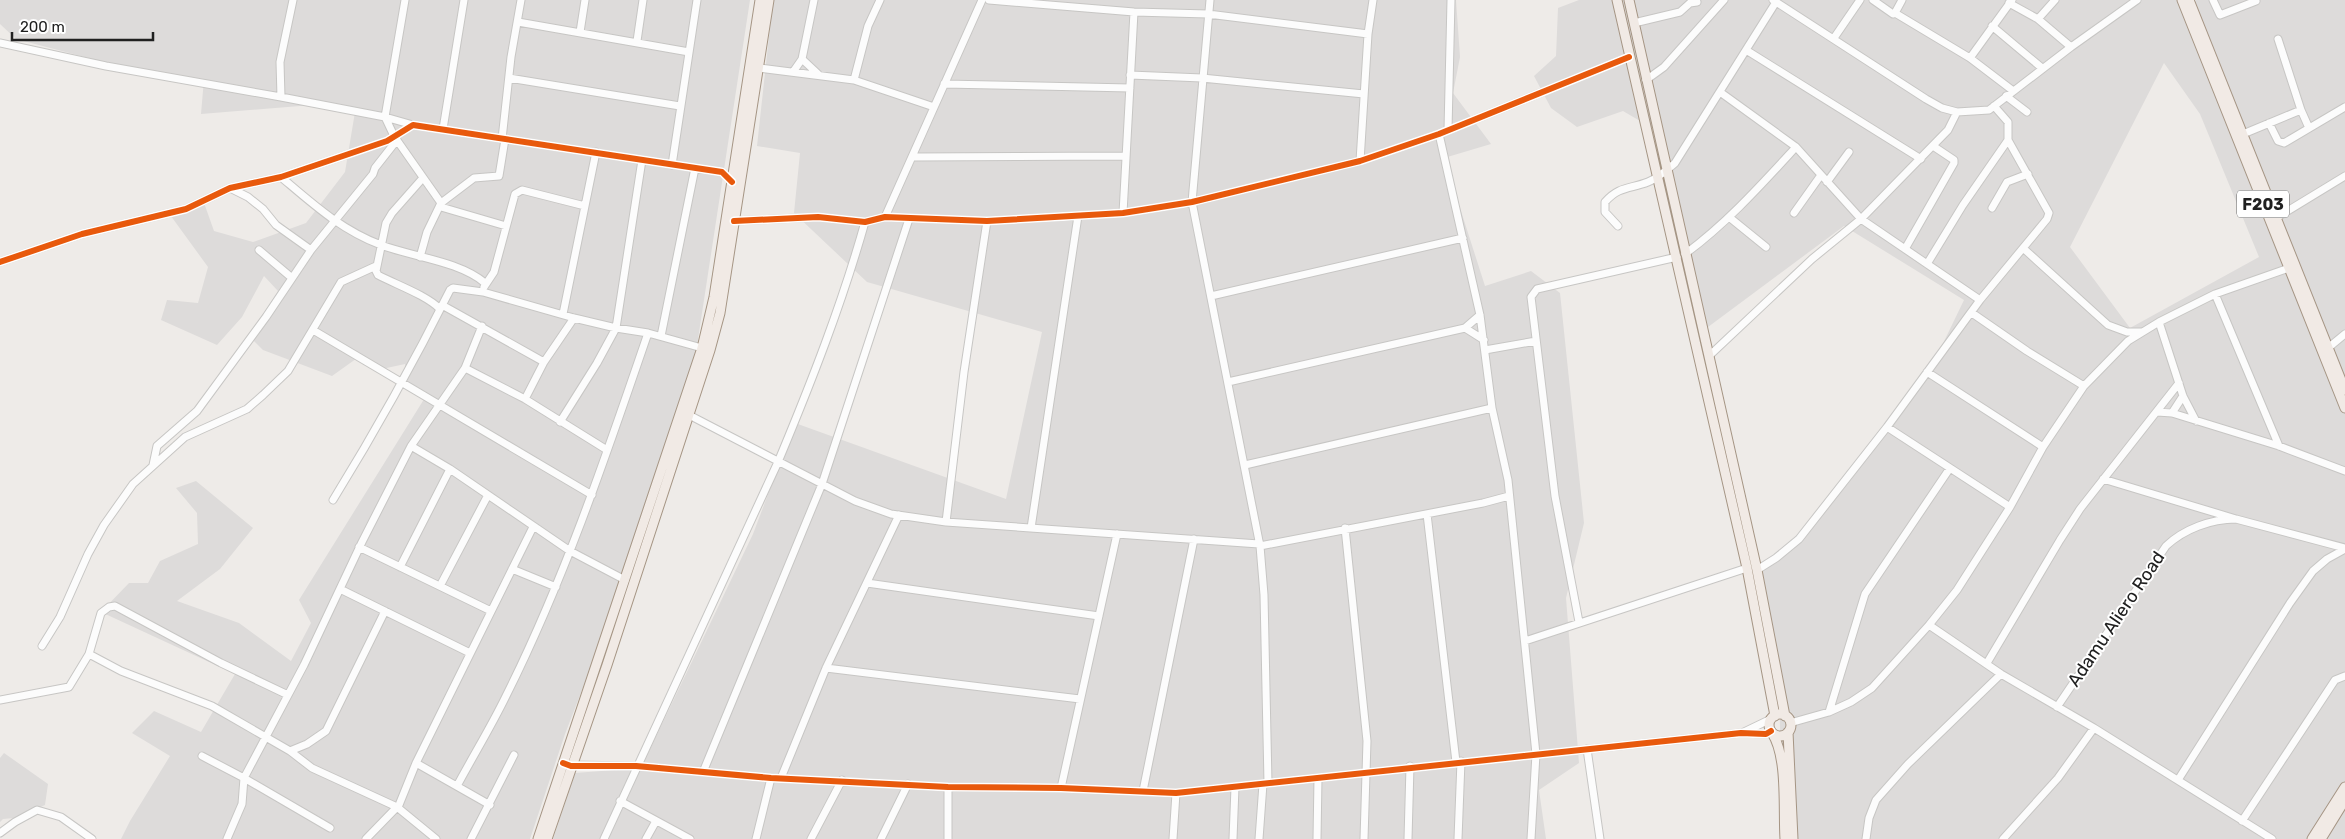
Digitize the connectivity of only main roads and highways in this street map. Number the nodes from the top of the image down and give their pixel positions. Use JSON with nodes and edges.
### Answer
{"nodes":[{"id":1,"x":760,"y":0,"type":"edge"},
{"id":2,"x":769,"y":0,"type":"edge"},
{"id":3,"x":1616,"y":0,"type":"edge"},
{"id":4,"x":1629,"y":0,"type":"edge"},
{"id":5,"x":2182,"y":0,"type":"edge"},
{"id":6,"x":2190,"y":0,"type":"edge"},
{"id":7,"x":749,"y":102,"type":"junction"},
{"id":8,"x":1681,"y":255,"type":"junction"},
{"id":9,"x":2345,"y":390,"type":"edge"},
{"id":10,"x":689,"y":404,"type":"junction"},
{"id":11,"x":2345,"y":408,"type":"edge"},
{"id":12,"x":1773,"y":718,"type":"junction"},
{"id":13,"x":1788,"y":724,"type":"junction"},
{"id":14,"x":1771,"y":732,"type":"junction"},
{"id":15,"x":567,"y":764,"type":"junction"},
{"id":16,"x":2345,"y":787,"type":"edge"},
{"id":17,"x":2345,"y":800,"type":"edge"},
{"id":18,"x":538,"y":839,"type":"edge"},
{"id":19,"x":547,"y":839,"type":"edge"},
{"id":20,"x":1784,"y":839,"type":"edge"},
{"id":21,"x":1793,"y":839,"type":"edge"},
{"id":22,"x":2312,"y":839,"type":"edge"},
{"id":23,"x":2321,"y":839,"type":"edge"}],
"edges":[{"from":1,"to":7,"type":"main road"},
{"from":2,"to":7,"type":"main road"},
{"from":3,"to":8,"type":"main road"},
{"from":4,"to":8,"type":"main road"},
{"from":5,"to":11,"type":"main road","number":"F203"},
{"from":6,"to":9,"type":"main road","number":"F203"},
{"from":7,"to":10,"type":"main road"},
{"from":7,"to":10,"type":"main road"},
{"from":8,"to":12,"type":"main road"},
{"from":8,"to":13,"type":"main road"},
{"from":10,"to":15,"type":"main road"},
{"from":10,"to":15,"type":"main road"},
{"from":12,"to":13,"type":"main road"},
{"from":12,"to":14,"type":"main road"},
{"from":13,"to":14,"type":"main road"},
{"from":13,"to":21,"type":"main road"},
{"from":14,"to":20,"type":"main road"},
{"from":15,"to":18,"type":"main road"},
{"from":15,"to":19,"type":"main road"},
{"from":16,"to":22,"type":"main road"},
{"from":17,"to":23,"type":"main road"}]}
